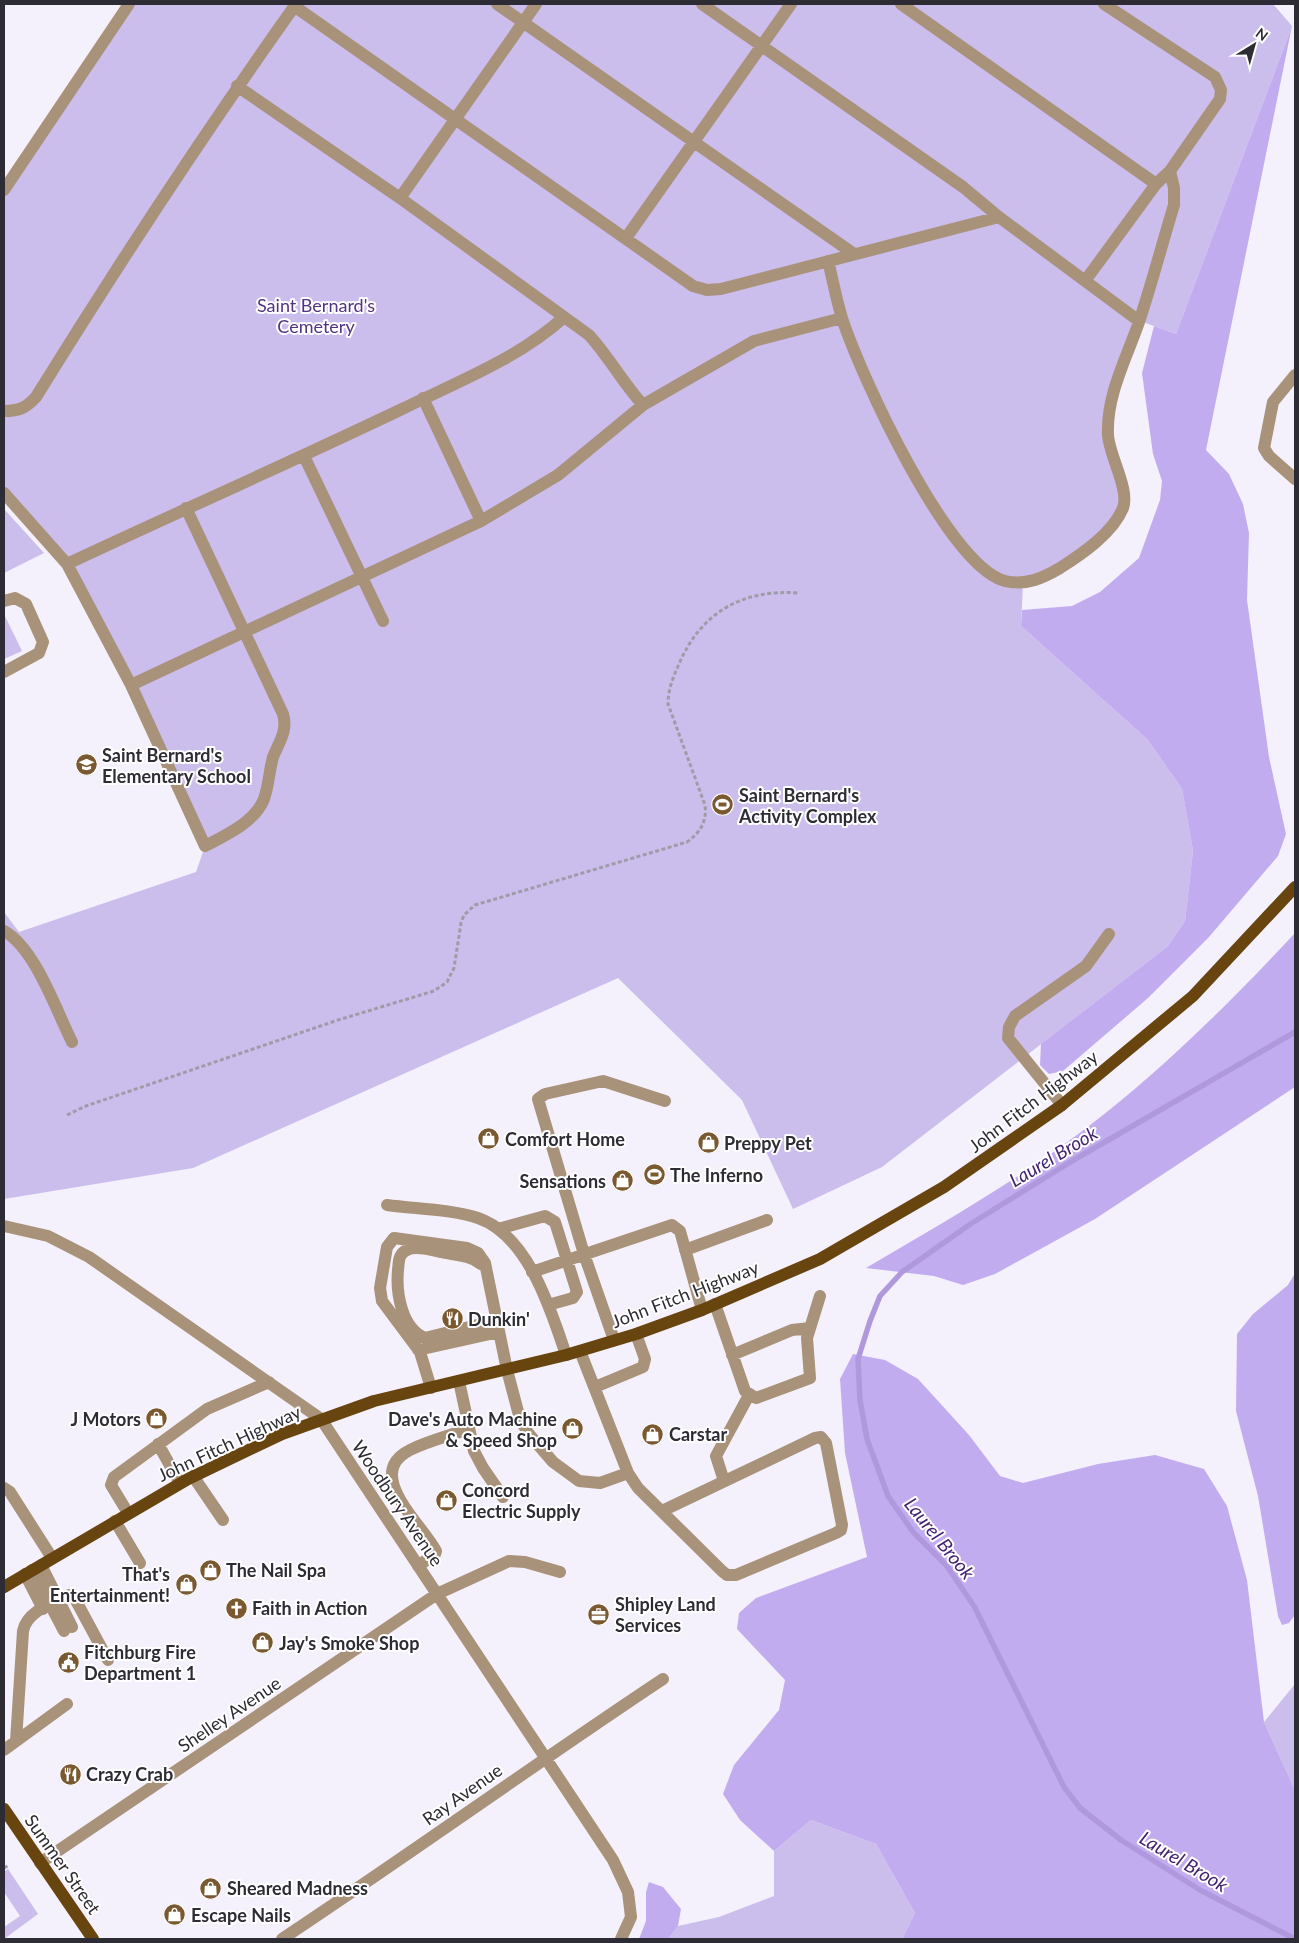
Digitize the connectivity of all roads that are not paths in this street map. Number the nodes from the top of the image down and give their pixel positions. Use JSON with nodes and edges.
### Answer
{"nodes":[{"id":1,"x":129,"y":4,"type":"edge"},
{"id":2,"x":497,"y":4,"type":"edge"},
{"id":3,"x":536,"y":4,"type":"edge"},
{"id":4,"x":702,"y":4,"type":"edge"},
{"id":5,"x":791,"y":4,"type":"edge"},
{"id":6,"x":901,"y":4,"type":"edge"},
{"id":7,"x":1104,"y":4,"type":"edge"},
{"id":8,"x":295,"y":5,"type":"edge"},
{"id":9,"x":524,"y":22,"type":"junction"},
{"id":10,"x":761,"y":45,"type":"junction"},
{"id":11,"x":237,"y":86,"type":"junction"},
{"id":12,"x":456,"y":119,"type":"junction"},
{"id":13,"x":694,"y":140,"type":"junction"},
{"id":14,"x":1170,"y":171,"type":"junction"},
{"id":15,"x":1156,"y":184,"type":"junction"},
{"id":16,"x":4,"y":190,"type":"edge"},
{"id":17,"x":400,"y":198,"type":"junction"},
{"id":18,"x":999,"y":217,"type":"junction"},
{"id":19,"x":626,"y":238,"type":"junction"},
{"id":20,"x":854,"y":254,"type":"junction"},
{"id":21,"x":828,"y":261,"type":"junction"},
{"id":22,"x":1086,"y":281,"type":"junction"},
{"id":23,"x":564,"y":317,"type":"junction"},
{"id":24,"x":842,"y":318,"type":"junction"},
{"id":25,"x":1139,"y":321,"type":"junction"},
{"id":26,"x":1294,"y":379,"type":"edge"},
{"id":27,"x":423,"y":398,"type":"junction"},
{"id":28,"x":643,"y":405,"type":"junction"},
{"id":29,"x":4,"y":411,"type":"edge"},
{"id":30,"x":304,"y":456,"type":"junction"},
{"id":31,"x":1295,"y":479,"type":"edge"},
{"id":32,"x":4,"y":493,"type":"edge"},
{"id":33,"x":186,"y":508,"type":"junction"},
{"id":34,"x":481,"y":521,"type":"junction"},
{"id":35,"x":67,"y":564,"type":"junction"},
{"id":36,"x":361,"y":577,"type":"junction"},
{"id":37,"x":4,"y":601,"type":"edge"},
{"id":38,"x":383,"y":622,"type":"dead end"},
{"id":39,"x":243,"y":631,"type":"junction"},
{"id":40,"x":4,"y":672,"type":"edge"},
{"id":41,"x":131,"y":685,"type":"junction"},
{"id":42,"x":1295,"y":887,"type":"edge"},
{"id":43,"x":4,"y":931,"type":"edge"},
{"id":44,"x":1109,"y":934,"type":"dead end"},
{"id":45,"x":72,"y":1042,"type":"dead end"},
{"id":46,"x":665,"y":1101,"type":"dead end"},
{"id":47,"x":1062,"y":1105,"type":"junction"},
{"id":48,"x":387,"y":1205,"type":"dead end"},
{"id":49,"x":767,"y":1220,"type":"dead end"},
{"id":50,"x":4,"y":1226,"type":"edge"},
{"id":51,"x":498,"y":1229,"type":"junction"},
{"id":52,"x":685,"y":1250,"type":"junction"},
{"id":53,"x":584,"y":1254,"type":"junction"},
{"id":54,"x":567,"y":1259,"type":"junction"},
{"id":55,"x":532,"y":1272,"type":"junction"},
{"id":56,"x":488,"y":1277,"type":"junction"},
{"id":57,"x":820,"y":1296,"type":"dead end"},
{"id":58,"x":715,"y":1304,"type":"junction"},
{"id":59,"x":548,"y":1305,"type":"junction"},
{"id":60,"x":702,"y":1310,"type":"junction"},
{"id":61,"x":498,"y":1326,"type":"junction"},
{"id":62,"x":810,"y":1328,"type":"junction"},
{"id":63,"x":636,"y":1334,"type":"junction"},
{"id":64,"x":614,"y":1340,"type":"junction"},
{"id":65,"x":418,"y":1350,"type":"junction"},
{"id":66,"x":580,"y":1351,"type":"junction"},
{"id":67,"x":566,"y":1355,"type":"junction"},
{"id":68,"x":732,"y":1355,"type":"junction"},
{"id":69,"x":507,"y":1370,"type":"junction"},
{"id":70,"x":459,"y":1381,"type":"junction"},
{"id":71,"x":269,"y":1382,"type":"junction"},
{"id":72,"x":595,"y":1387,"type":"junction"},
{"id":73,"x":430,"y":1388,"type":"junction"},
{"id":74,"x":749,"y":1395,"type":"junction"},
{"id":75,"x":321,"y":1419,"type":"junction"},
{"id":76,"x":468,"y":1429,"type":"junction"},
{"id":77,"x":158,"y":1444,"type":"junction"},
{"id":78,"x":628,"y":1473,"type":"junction"},
{"id":79,"x":193,"y":1476,"type":"junction"},
{"id":80,"x":724,"y":1481,"type":"junction"},
{"id":81,"x":180,"y":1483,"type":"junction"},
{"id":82,"x":4,"y":1488,"type":"edge"},
{"id":83,"x":393,"y":1489,"type":"junction"},
{"id":84,"x":503,"y":1497,"type":"dead end"},
{"id":85,"x":374,"y":1501,"type":"junction"},
{"id":86,"x":662,"y":1511,"type":"junction"},
{"id":87,"x":128,"y":1513,"type":"junction"},
{"id":88,"x":223,"y":1520,"type":"dead end"},
{"id":89,"x":116,"y":1521,"type":"junction"},
{"id":90,"x":52,"y":1558,"type":"junction"},
{"id":91,"x":140,"y":1563,"type":"dead end"},
{"id":92,"x":418,"y":1566,"type":"junction"},
{"id":93,"x":33,"y":1570,"type":"junction"},
{"id":94,"x":560,"y":1572,"type":"dead end"},
{"id":95,"x":4,"y":1586,"type":"edge"},
{"id":96,"x":437,"y":1594,"type":"junction"},
{"id":97,"x":50,"y":1604,"type":"junction"},
{"id":98,"x":108,"y":1660,"type":"dead end"},
{"id":99,"x":663,"y":1679,"type":"dead end"},
{"id":100,"x":67,"y":1704,"type":"dead end"},
{"id":101,"x":16,"y":1741,"type":"junction"},
{"id":102,"x":4,"y":1750,"type":"edge"},
{"id":103,"x":546,"y":1756,"type":"junction"},
{"id":104,"x":4,"y":1809,"type":"edge"},
{"id":105,"x":40,"y":1863,"type":"junction"},
{"id":106,"x":93,"y":1939,"type":"edge"},
{"id":107,"x":282,"y":1939,"type":"edge"},
{"id":108,"x":621,"y":1939,"type":"edge"}],
"edges":[{"from":1,"to":16,"type":"street"},
{"from":2,"to":9,"type":"street"},
{"from":3,"to":9,"type":"street"},
{"from":4,"to":10,"type":"street"},
{"from":5,"to":10,"type":"street"},
{"from":6,"to":15,"type":"street"},
{"from":7,"to":14,"type":"street"},
{"from":8,"to":11,"type":"street"},
{"from":8,"to":12,"type":"street"},
{"from":9,"to":12,"type":"street"},
{"from":9,"to":13,"type":"street"},
{"from":10,"to":13,"type":"street"},
{"from":10,"to":18,"type":"street"},
{"from":11,"to":17,"type":"street"},
{"from":11,"to":29,"type":"street"},
{"from":12,"to":17,"type":"street"},
{"from":12,"to":19,"type":"street"},
{"from":13,"to":19,"type":"street"},
{"from":13,"to":20,"type":"street"},
{"from":14,"to":15,"type":"street"},
{"from":14,"to":25,"type":"street"},
{"from":15,"to":22,"type":"street"},
{"from":17,"to":23,"type":"street"},
{"from":18,"to":20,"type":"street"},
{"from":18,"to":22,"type":"street"},
{"from":19,"to":21,"type":"street"},
{"from":20,"to":21,"type":"street"},
{"from":21,"to":24,"type":"street"},
{"from":22,"to":25,"type":"street"},
{"from":23,"to":27,"type":"street"},
{"from":23,"to":28,"type":"street"},
{"from":24,"to":25,"type":"street"},
{"from":24,"to":28,"type":"street"},
{"from":26,"to":31,"type":"street"},
{"from":27,"to":30,"type":"street"},
{"from":27,"to":34,"type":"street"},
{"from":28,"to":34,"type":"street"},
{"from":30,"to":33,"type":"street"},
{"from":30,"to":36,"type":"street"},
{"from":32,"to":35,"type":"street"},
{"from":33,"to":35,"type":"street"},
{"from":33,"to":39,"type":"street"},
{"from":34,"to":36,"type":"street"},
{"from":35,"to":41,"type":"street"},
{"from":36,"to":38,"type":"street"},
{"from":36,"to":39,"type":"street"},
{"from":37,"to":40,"type":"street"},
{"from":39,"to":41,"type":"street"},
{"from":39,"to":41,"type":"street"},
{"from":42,"to":47,"type":"main road","name":"John Fitch Highway"},
{"from":43,"to":45,"type":"street"},
{"from":44,"to":47,"type":"street"},
{"from":46,"to":53,"type":"street"},
{"from":47,"to":58,"type":"main road","name":"John Fitch Highway"},
{"from":48,"to":51,"type":"street"},
{"from":49,"to":52,"type":"street"},
{"from":50,"to":71,"type":"street","name":"Woodbury Avenue"},
{"from":51,"to":54,"type":"street"},
{"from":51,"to":55,"type":"street"},
{"from":52,"to":53,"type":"street"},
{"from":52,"to":60,"type":"street"},
{"from":53,"to":54,"type":"street"},
{"from":53,"to":64,"type":"street"},
{"from":54,"to":55,"type":"street"},
{"from":54,"to":59,"type":"street"},
{"from":55,"to":59,"type":"street"},
{"from":56,"to":61,"type":"street"},
{"from":56,"to":61,"type":"street"},
{"from":56,"to":65,"type":"street"},
{"from":57,"to":62,"type":"street"},
{"from":58,"to":60,"type":"main road","name":"John Fitch Highway"},
{"from":58,"to":68,"type":"street"},
{"from":59,"to":67,"type":"street"},
{"from":60,"to":63,"type":"main road","name":"John Fitch Highway"},
{"from":61,"to":65,"type":"street"},
{"from":61,"to":69,"type":"street"},
{"from":62,"to":68,"type":"street"},
{"from":62,"to":74,"type":"street"},
{"from":63,"to":64,"type":"main road","name":"John Fitch Highway"},
{"from":63,"to":72,"type":"street"},
{"from":64,"to":66,"type":"main road","name":"John Fitch Highway"},
{"from":65,"to":73,"type":"street"},
{"from":66,"to":67,"type":"main road","name":"John Fitch Highway"},
{"from":66,"to":72,"type":"street"},
{"from":67,"to":69,"type":"main road","name":"John Fitch Highway"},
{"from":68,"to":74,"type":"street"},
{"from":69,"to":70,"type":"main road","name":"John Fitch Highway"},
{"from":69,"to":78,"type":"street"},
{"from":70,"to":73,"type":"main road","name":"John Fitch Highway"},
{"from":70,"to":76,"type":"street"},
{"from":71,"to":75,"type":"street","name":"Woodbury Avenue"},
{"from":71,"to":77,"type":"street"},
{"from":72,"to":78,"type":"street"},
{"from":73,"to":75,"type":"main road","name":"John Fitch Highway"},
{"from":74,"to":80,"type":"street"},
{"from":75,"to":79,"type":"main road","name":"John Fitch Highway"},
{"from":75,"to":85,"type":"street","name":"Woodbury Avenue"},
{"from":76,"to":83,"type":"street"},
{"from":76,"to":84,"type":"street"},
{"from":77,"to":81,"type":"street"},
{"from":77,"to":87,"type":"street"},
{"from":78,"to":86,"type":"street"},
{"from":79,"to":81,"type":"main road","name":"John Fitch Highway"},
{"from":79,"to":88,"type":"street"},
{"from":80,"to":86,"type":"street"},
{"from":80,"to":86,"type":"street"},
{"from":81,"to":87,"type":"main road","name":"John Fitch Highway"},
{"from":82,"to":90,"type":"street"},
{"from":83,"to":85,"type":"street"},
{"from":83,"to":92,"type":"street"},
{"from":85,"to":92,"type":"street","name":"Woodbury Avenue"},
{"from":87,"to":89,"type":"main road","name":"John Fitch Highway"},
{"from":89,"to":90,"type":"main road","name":"John Fitch Highway"},
{"from":89,"to":91,"type":"street"},
{"from":90,"to":93,"type":"main road","name":"John Fitch Highway"},
{"from":92,"to":96,"type":"street","name":"Woodbury Avenue"},
{"from":93,"to":95,"type":"main road","name":"John Fitch Highway"},
{"from":93,"to":97,"type":"street"},
{"from":93,"to":97,"type":"street"},
{"from":94,"to":96,"type":"street","name":"Shelley Avenue"},
{"from":96,"to":103,"type":"street","name":"Woodbury Avenue"},
{"from":96,"to":105,"type":"street","name":"Shelley Avenue"},
{"from":97,"to":97,"type":"street"},
{"from":97,"to":98,"type":"street"},
{"from":97,"to":101,"type":"street"},
{"from":99,"to":103,"type":"street","name":"Ray Avenue"},
{"from":100,"to":101,"type":"street"},
{"from":101,"to":102,"type":"street"},
{"from":103,"to":107,"type":"street","name":"Ray Avenue"},
{"from":103,"to":108,"type":"street","name":"Woodbury Avenue"},
{"from":104,"to":105,"type":"main road","name":"Summer Street"},
{"from":105,"to":106,"type":"main road","name":"Summer Street"}]}
